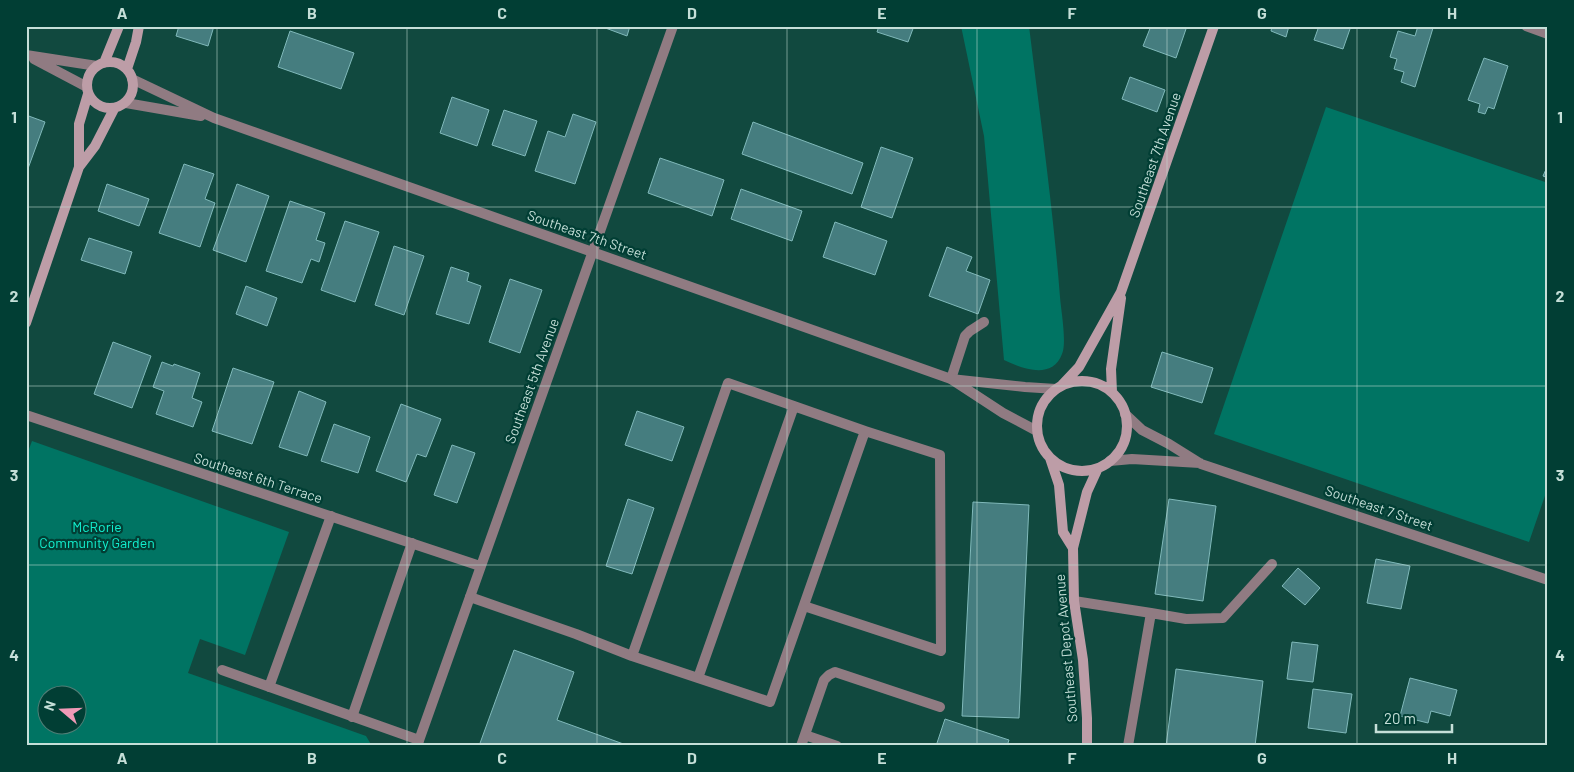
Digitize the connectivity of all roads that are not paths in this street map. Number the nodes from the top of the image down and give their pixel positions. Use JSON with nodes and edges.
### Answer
{"nodes":[{"id":1,"x":119,"y":26,"type":"edge"},
{"id":2,"x":139,"y":26,"type":"edge"},
{"id":3,"x":673,"y":26,"type":"edge"},
{"id":4,"x":1214,"y":26,"type":"edge"},
{"id":5,"x":1526,"y":26,"type":"edge"},
{"id":6,"x":1548,"y":34,"type":"edge"},
{"id":7,"x":26,"y":55,"type":"edge"},
{"id":8,"x":100,"y":64,"type":"junction"},
{"id":9,"x":127,"y":69,"type":"junction"},
{"id":10,"x":132,"y":79,"type":"junction"},
{"id":11,"x":87,"y":90,"type":"junction"},
{"id":12,"x":126,"y":103,"type":"junction"},
{"id":13,"x":114,"y":108,"type":"junction"},
{"id":14,"x":214,"y":118,"type":"junction"},
{"id":15,"x":79,"y":167,"type":"junction"},
{"id":16,"x":592,"y":251,"type":"junction"},
{"id":17,"x":1121,"y":292,"type":"junction"},
{"id":18,"x":26,"y":322,"type":"edge"},
{"id":19,"x":984,"y":322,"type":"dead end"},
{"id":20,"x":951,"y":379,"type":"junction"},
{"id":21,"x":1059,"y":387,"type":"junction"},
{"id":22,"x":1112,"y":392,"type":"junction"},
{"id":23,"x":794,"y":406,"type":"junction"},
{"id":24,"x":1125,"y":414,"type":"junction"},
{"id":25,"x":26,"y":415,"type":"edge"},
{"id":26,"x":865,"y":430,"type":"junction"},
{"id":27,"x":1037,"y":431,"type":"junction"},
{"id":28,"x":1049,"y":456,"type":"junction"},
{"id":29,"x":1110,"y":461,"type":"junction"},
{"id":30,"x":1200,"y":464,"type":"junction"},
{"id":31,"x":1098,"y":468,"type":"junction"},
{"id":32,"x":331,"y":516,"type":"junction"},
{"id":33,"x":412,"y":543,"type":"junction"},
{"id":34,"x":1072,"y":548,"type":"junction"},
{"id":35,"x":1272,"y":564,"type":"dead end"},
{"id":36,"x":480,"y":566,"type":"junction"},
{"id":37,"x":1548,"y":580,"type":"edge"},
{"id":38,"x":470,"y":597,"type":"junction"},
{"id":39,"x":1074,"y":601,"type":"junction"},
{"id":40,"x":804,"y":606,"type":"junction"},
{"id":41,"x":1152,"y":612,"type":"junction"},
{"id":42,"x":632,"y":656,"type":"junction"},
{"id":43,"x":222,"y":670,"type":"dead end"},
{"id":44,"x":698,"y":678,"type":"junction"},
{"id":45,"x":269,"y":687,"type":"junction"},
{"id":46,"x":940,"y":707,"type":"dead end"},
{"id":47,"x":352,"y":716,"type":"junction"},
{"id":48,"x":805,"y":735,"type":"junction"},
{"id":49,"x":418,"y":743,"type":"edge"},
{"id":50,"x":801,"y":746,"type":"edge"},
{"id":51,"x":837,"y":746,"type":"edge"},
{"id":52,"x":1087,"y":746,"type":"edge"},
{"id":53,"x":1128,"y":746,"type":"edge"}],
"edges":[{"from":1,"to":8,"type":"street"},
{"from":2,"to":9,"type":"street"},
{"from":3,"to":16,"type":"street","name":"Southeast 5th Avenue"},
{"from":4,"to":17,"type":"street","name":"Southeast 7th Avenue"},
{"from":5,"to":6,"type":"street"},
{"from":7,"to":8,"type":"street"},
{"from":7,"to":11,"type":"street"},
{"from":8,"to":9,"type":"street"},
{"from":8,"to":11,"type":"street"},
{"from":9,"to":10,"type":"street"},
{"from":10,"to":12,"type":"street"},
{"from":10,"to":14,"type":"street","name":"Southeast 7th Street"},
{"from":11,"to":13,"type":"street"},
{"from":11,"to":15,"type":"street"},
{"from":12,"to":13,"type":"street"},
{"from":12,"to":14,"type":"street","name":"Southeast 7th Street"},
{"from":13,"to":15,"type":"street"},
{"from":14,"to":16,"type":"street","name":"Southeast 7th Street"},
{"from":15,"to":18,"type":"street"},
{"from":16,"to":20,"type":"street","name":"Southeast 7th Street"},
{"from":16,"to":36,"type":"street","name":"Southeast 5th Avenue"},
{"from":17,"to":21,"type":"street","name":"Southeast 7th Avenue"},
{"from":17,"to":22,"type":"street","name":"Southeast 7th Avenue"},
{"from":19,"to":20,"type":"street"},
{"from":20,"to":21,"type":"street","name":"Southeast 7th Street"},
{"from":20,"to":27,"type":"street","name":"Southeast 7th Street"},
{"from":21,"to":22,"type":"street"},
{"from":21,"to":27,"type":"street"},
{"from":22,"to":24,"type":"street"},
{"from":23,"to":26,"type":"street"},
{"from":23,"to":42,"type":"street"},
{"from":23,"to":44,"type":"street"},
{"from":24,"to":29,"type":"street"},
{"from":24,"to":30,"type":"street","name":"Southeast 7 Street"},
{"from":25,"to":32,"type":"street","name":"Southeast 6th Terrace"},
{"from":26,"to":40,"type":"street"},
{"from":26,"to":40,"type":"street"},
{"from":27,"to":28,"type":"street"},
{"from":28,"to":31,"type":"street"},
{"from":28,"to":34,"type":"street","name":"Southeast Depot Avenue"},
{"from":29,"to":30,"type":"street","name":"Southeast 7 Street"},
{"from":29,"to":31,"type":"street"},
{"from":30,"to":37,"type":"street","name":"Southeast 7 Street"},
{"from":31,"to":34,"type":"street","name":"Southeast Depot Avenue"},
{"from":32,"to":33,"type":"street","name":"Southeast 6th Terrace"},
{"from":32,"to":45,"type":"street"},
{"from":33,"to":36,"type":"street","name":"Southeast 6th Terrace"},
{"from":33,"to":47,"type":"street"},
{"from":34,"to":39,"type":"street","name":"Southeast Depot Avenue"},
{"from":35,"to":41,"type":"street"},
{"from":36,"to":38,"type":"street","name":"Southeast 5th Avenue"},
{"from":38,"to":42,"type":"street"},
{"from":38,"to":49,"type":"street","name":"Southeast 5th Avenue"},
{"from":39,"to":41,"type":"street"},
{"from":39,"to":52,"type":"street","name":"Southeast Depot Avenue"},
{"from":40,"to":44,"type":"street"},
{"from":41,"to":53,"type":"street"},
{"from":42,"to":44,"type":"street"},
{"from":43,"to":45,"type":"street"},
{"from":45,"to":47,"type":"street"},
{"from":46,"to":48,"type":"street"},
{"from":47,"to":49,"type":"street"},
{"from":48,"to":50,"type":"street"},
{"from":48,"to":51,"type":"street"}]}
